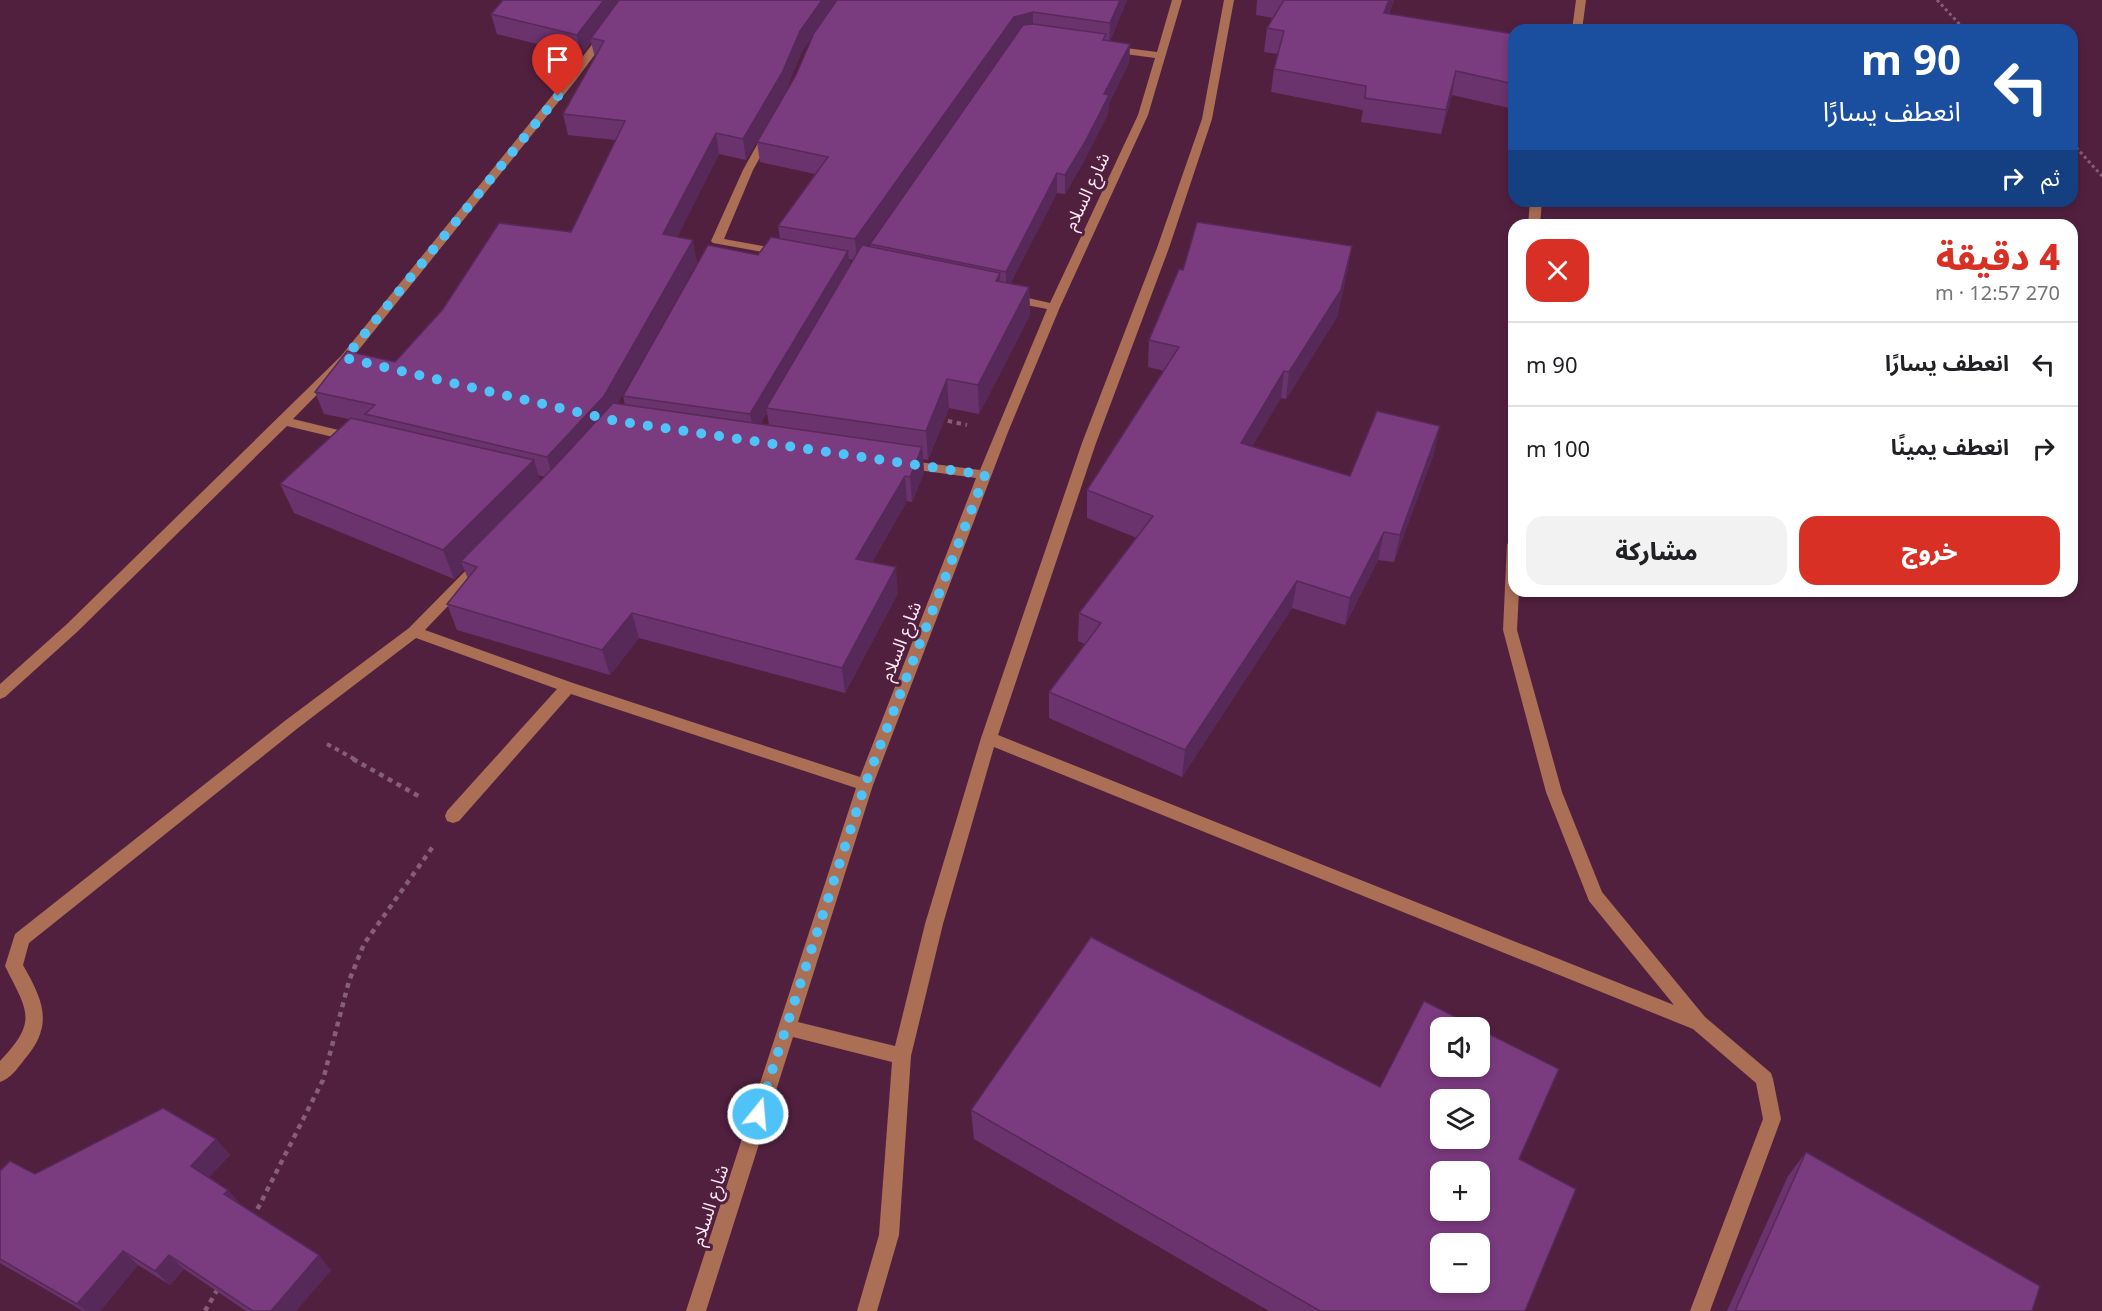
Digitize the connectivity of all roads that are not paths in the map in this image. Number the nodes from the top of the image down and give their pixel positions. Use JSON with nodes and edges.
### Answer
{"nodes":[{"id":1,"x":628,"y":0,"type":"edge"},
{"id":2,"x":1177,"y":0,"type":"edge"},
{"id":3,"x":1229,"y":0,"type":"edge"},
{"id":4,"x":1581,"y":0,"type":"edge"},
{"id":5,"x":1578,"y":24,"type":"edge"},
{"id":6,"x":1103,"y":48,"type":"edge"},
{"id":7,"x":1161,"y":56,"type":"junction"},
{"id":8,"x":775,"y":122,"type":"edge"},
{"id":9,"x":794,"y":255,"type":"edge"},
{"id":10,"x":997,"y":295,"type":"edge"},
{"id":11,"x":1054,"y":307,"type":"junction"},
{"id":12,"x":284,"y":421,"type":"junction"},
{"id":13,"x":364,"y":440,"type":"edge"},
{"id":14,"x":894,"y":462,"type":"edge"},
{"id":15,"x":985,"y":475,"type":"junction"},
{"id":16,"x":494,"y":551,"type":"edge"},
{"id":17,"x":1512,"y":597,"type":"edge"},
{"id":18,"x":414,"y":632,"type":"junction"},
{"id":19,"x":568,"y":687,"type":"junction"},
{"id":20,"x":0,"y":693,"type":"edge"},
{"id":21,"x":989,"y":738,"type":"junction"},
{"id":22,"x":865,"y":785,"type":"junction"},
{"id":23,"x":453,"y":816,"type":"road end"},
{"id":24,"x":1699,"y":1023,"type":"junction"},
{"id":25,"x":786,"y":1027,"type":"junction"},
{"id":26,"x":902,"y":1056,"type":"junction"},
{"id":27,"x":0,"y":1074,"type":"edge"},
{"id":28,"x":696,"y":1311,"type":"edge"},
{"id":29,"x":867,"y":1311,"type":"edge"},
{"id":30,"x":1700,"y":1311,"type":"edge"}],
"edges":[{"from":1,"to":12,"type":"street"},
{"from":2,"to":7,"type":"street","name":"شارع السلام"},
{"from":3,"to":21,"type":"street"},
{"from":4,"to":5,"type":"street"},
{"from":6,"to":7,"type":"street"},
{"from":7,"to":11,"type":"street","name":"شارع السلام"},
{"from":8,"to":9,"type":"street"},
{"from":10,"to":11,"type":"street"},
{"from":11,"to":15,"type":"street","name":"شارع السلام"},
{"from":12,"to":13,"type":"street"},
{"from":12,"to":20,"type":"street"},
{"from":14,"to":15,"type":"street"},
{"from":15,"to":22,"type":"street","name":"شارع السلام"},
{"from":16,"to":18,"type":"street"},
{"from":17,"to":24,"type":"street"},
{"from":18,"to":19,"type":"street"},
{"from":18,"to":27,"type":"street"},
{"from":19,"to":22,"type":"street"},
{"from":19,"to":23,"type":"street"},
{"from":21,"to":24,"type":"street"},
{"from":21,"to":26,"type":"street"},
{"from":22,"to":25,"type":"street","name":"شارع السلام"},
{"from":24,"to":30,"type":"street"},
{"from":25,"to":26,"type":"street"},
{"from":25,"to":28,"type":"street","name":"شارع السلام"},
{"from":26,"to":29,"type":"street"}]}
